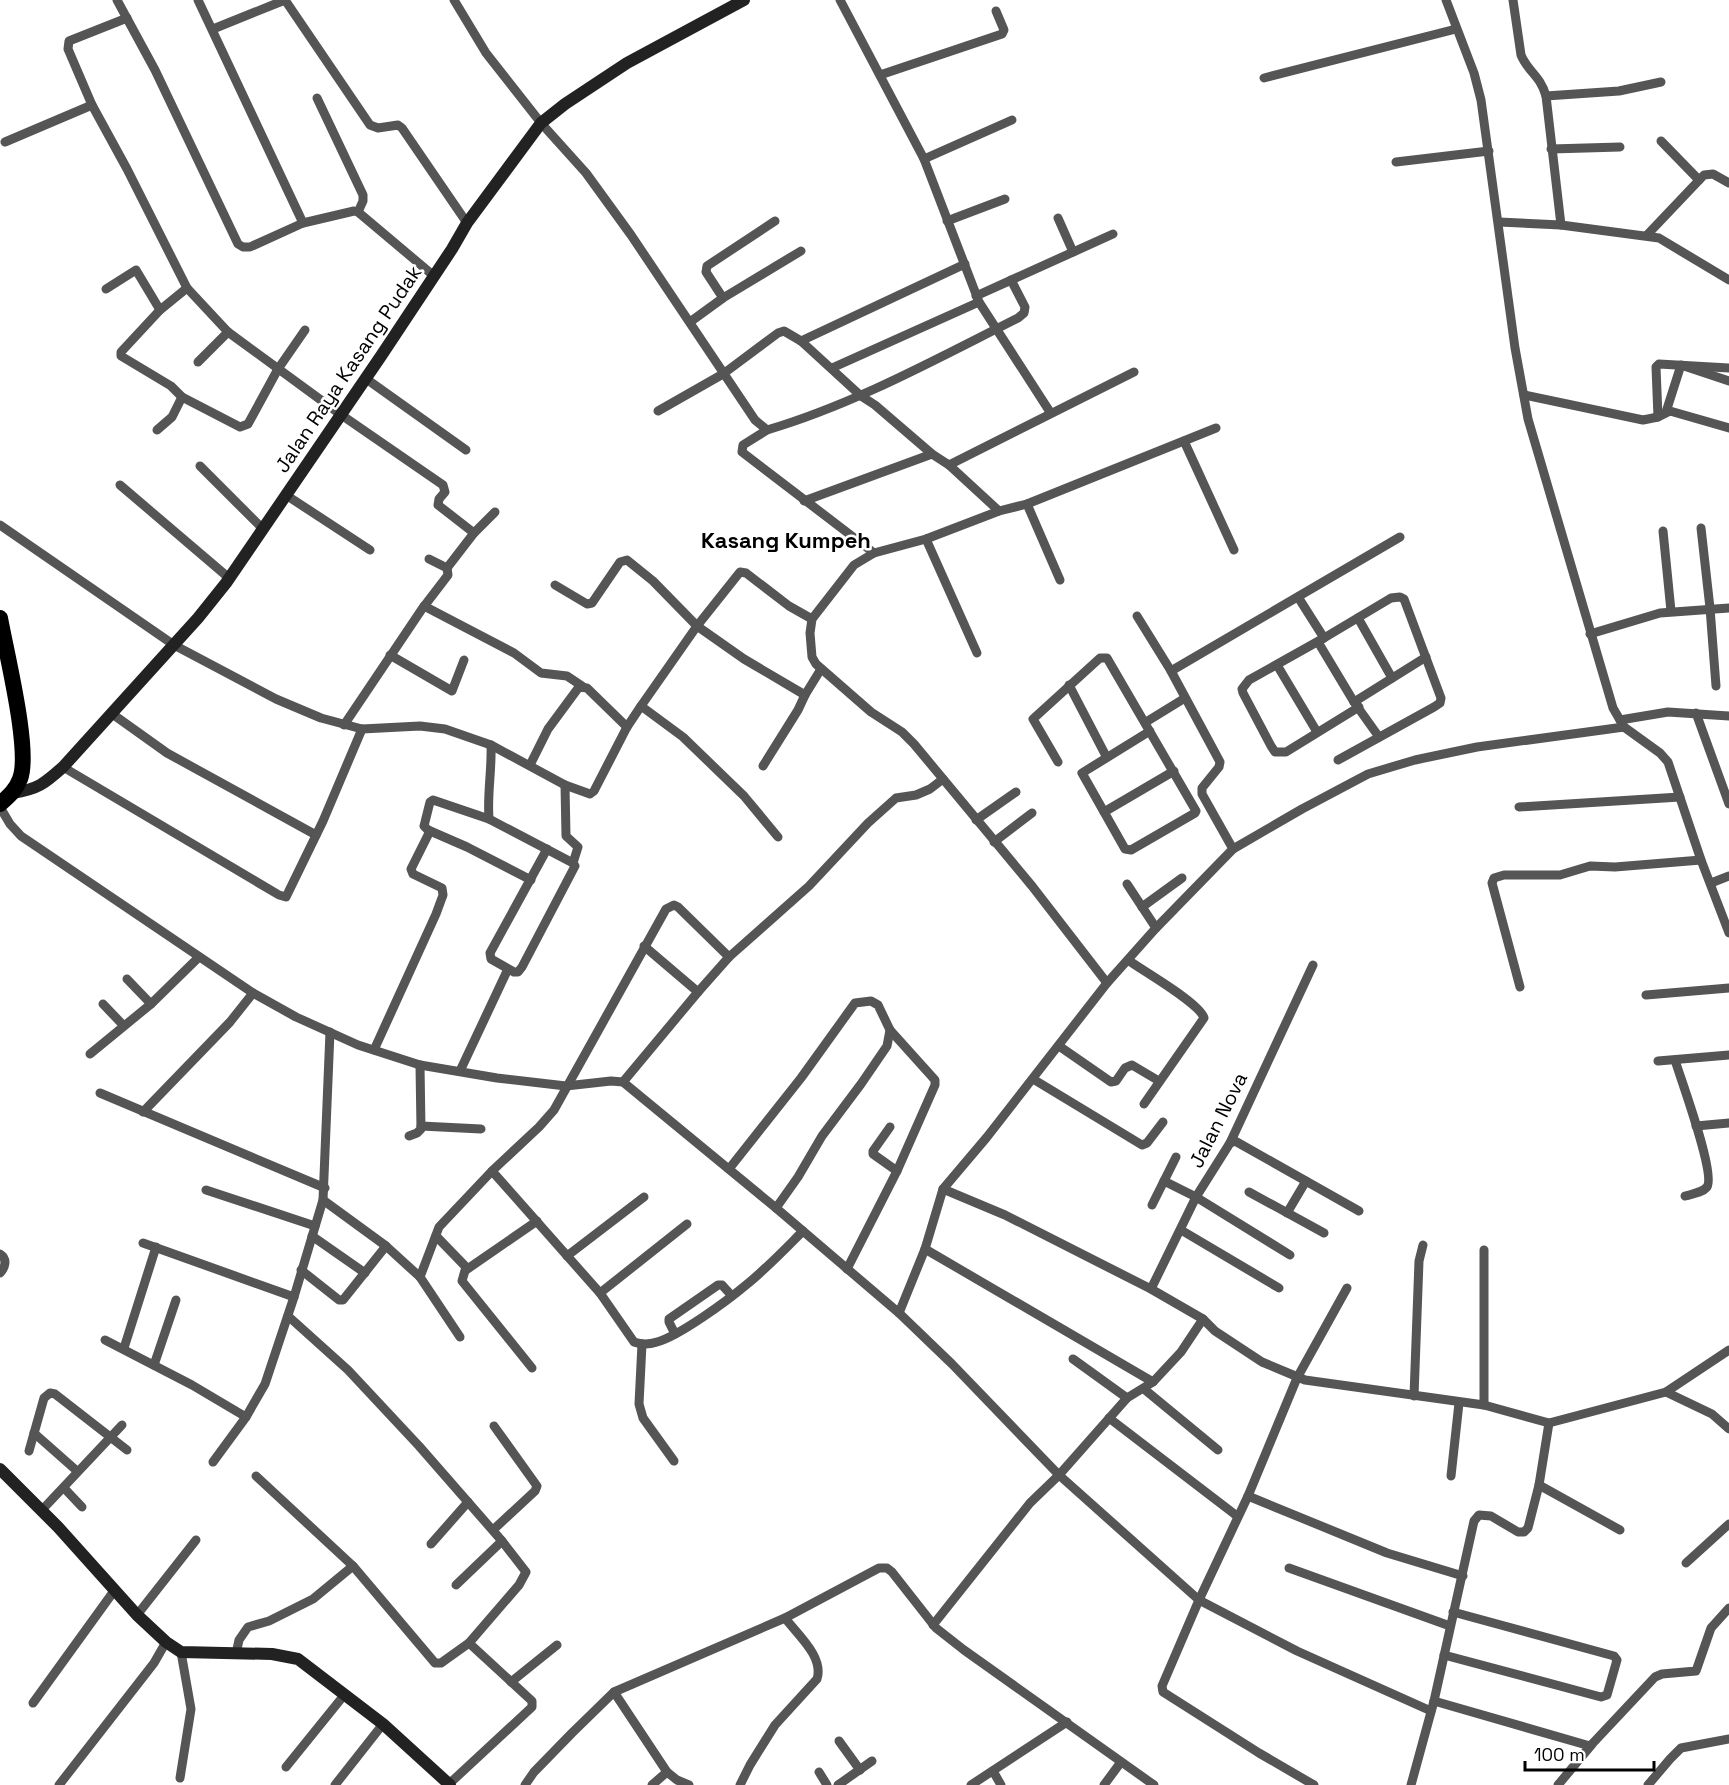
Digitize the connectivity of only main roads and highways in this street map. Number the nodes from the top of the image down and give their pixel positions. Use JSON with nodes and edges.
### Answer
{"nodes":[{"id":1,"x":0,"y":618,"type":"edge"},
{"id":2,"x":4,"y":801,"type":"edge"}],
"edges":[{"from":1,"to":2,"type":"highway"}]}
